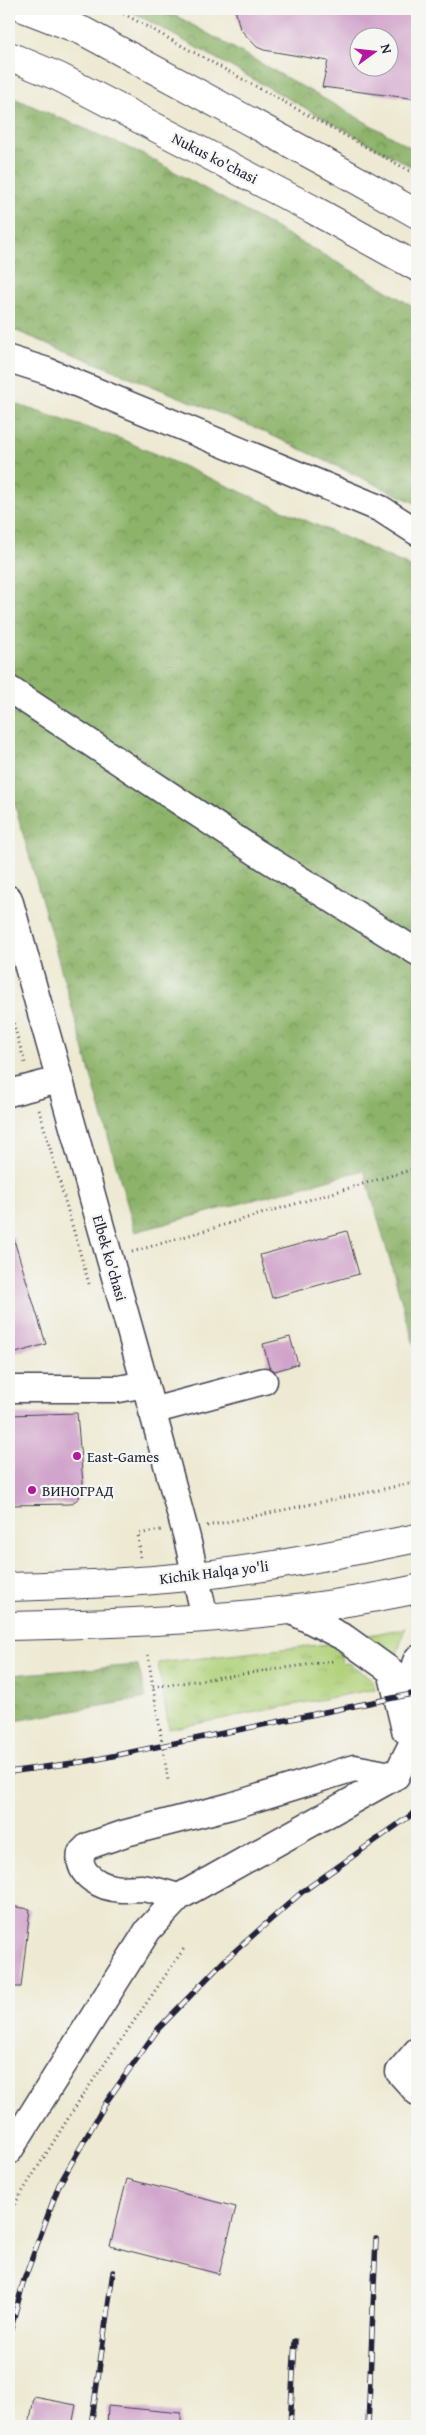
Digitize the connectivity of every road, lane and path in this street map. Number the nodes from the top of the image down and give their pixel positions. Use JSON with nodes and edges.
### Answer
{"nodes":[{"id":1,"x":26,"y":9,"type":"edge"},
{"id":2,"x":115,"y":9,"type":"edge"},
{"id":3,"x":9,"y":56,"type":"edge"},
{"id":4,"x":417,"y":175,"type":"edge"},
{"id":5,"x":417,"y":214,"type":"edge"},
{"id":6,"x":417,"y":267,"type":"edge"},
{"id":7,"x":9,"y":359,"type":"edge"},
{"id":8,"x":417,"y":532,"type":"edge"},
{"id":9,"x":9,"y":689,"type":"edge"},
{"id":10,"x":9,"y":900,"type":"edge"},
{"id":11,"x":417,"y":952,"type":"edge"},
{"id":12,"x":9,"y":1009,"type":"edge"},
{"id":13,"x":59,"y":1080,"type":"junction"},
{"id":14,"x":20,"y":1090,"type":"edge"},
{"id":15,"x":417,"y":1168,"type":"edge"},
{"id":16,"x":110,"y":1259,"type":"junction"},
{"id":17,"x":90,"y":1285,"type":"dead end"},
{"id":18,"x":264,"y":1381,"type":"dead end"},
{"id":19,"x":145,"y":1384,"type":"junction"},
{"id":20,"x":9,"y":1389,"type":"edge"},
{"id":21,"x":152,"y":1411,"type":"junction"},
{"id":22,"x":417,"y":1482,"type":"edge"},
{"id":23,"x":173,"y":1528,"type":"junction"},
{"id":24,"x":417,"y":1538,"type":"edge"},
{"id":25,"x":140,"y":1560,"type":"dead end"},
{"id":26,"x":196,"y":1576,"type":"junction"},
{"id":27,"x":9,"y":1587,"type":"edge"},
{"id":28,"x":417,"y":1588,"type":"edge"},
{"id":29,"x":290,"y":1610,"type":"junction"},
{"id":30,"x":205,"y":1618,"type":"junction"},
{"id":31,"x":9,"y":1626,"type":"edge"},
{"id":32,"x":148,"y":1655,"type":"dead end"},
{"id":33,"x":417,"y":1659,"type":"edge"},
{"id":34,"x":337,"y":1660,"type":"dead end"},
{"id":35,"x":153,"y":1687,"type":"junction"},
{"id":36,"x":417,"y":1708,"type":"edge"},
{"id":37,"x":417,"y":1736,"type":"edge"},
{"id":38,"x":396,"y":1776,"type":"junction"},
{"id":39,"x":168,"y":1780,"type":"dead end"},
{"id":40,"x":179,"y":1897,"type":"junction"},
{"id":41,"x":185,"y":1947,"type":"dead end"},
{"id":42,"x":417,"y":2051,"type":"edge"},
{"id":43,"x":417,"y":2092,"type":"edge"},
{"id":44,"x":9,"y":2152,"type":"edge"},
{"id":45,"x":9,"y":2218,"type":"edge"}],
"edges":[{"from":1,"to":5,"type":"main road"},
{"from":2,"to":4,"type":"path"},
{"from":3,"to":6,"type":"main road","name":"Nukus ko'chasi"},
{"from":7,"to":8,"type":"street"},
{"from":9,"to":11,"type":"street"},
{"from":10,"to":13,"type":"street","name":"Elbek ko'chasi"},
{"from":12,"to":14,"type":"path"},
{"from":13,"to":14,"type":"street"},
{"from":13,"to":16,"type":"street","name":"Elbek ko'chasi"},
{"from":14,"to":17,"type":"path"},
{"from":15,"to":16,"type":"path"},
{"from":16,"to":19,"type":"street","name":"Elbek ko'chasi"},
{"from":18,"to":21,"type":"street"},
{"from":19,"to":20,"type":"street"},
{"from":19,"to":21,"type":"street","name":"Elbek ko'chasi"},
{"from":21,"to":23,"type":"street","name":"Elbek ko'chasi"},
{"from":22,"to":23,"type":"path"},
{"from":23,"to":25,"type":"path"},
{"from":23,"to":26,"type":"street","name":"Elbek ko'chasi"},
{"from":24,"to":26,"type":"main road","name":"Kichik Halqa yo'li"},
{"from":26,"to":27,"type":"main road","name":"Kichik Halqa yo'li"},
{"from":26,"to":30,"type":"street","name":"Elbek ko'chasi"},
{"from":28,"to":29,"type":"main road"},
{"from":29,"to":30,"type":"main road"},
{"from":29,"to":37,"type":"street"},
{"from":30,"to":31,"type":"main road"},
{"from":32,"to":35,"type":"path"},
{"from":33,"to":36,"type":"street"},
{"from":34,"to":35,"type":"path"},
{"from":35,"to":39,"type":"path"},
{"from":37,"to":38,"type":"street"},
{"from":38,"to":40,"type":"street"},
{"from":38,"to":40,"type":"street"},
{"from":40,"to":44,"type":"street"},
{"from":41,"to":45,"type":"path"},
{"from":42,"to":43,"type":"street"}]}
